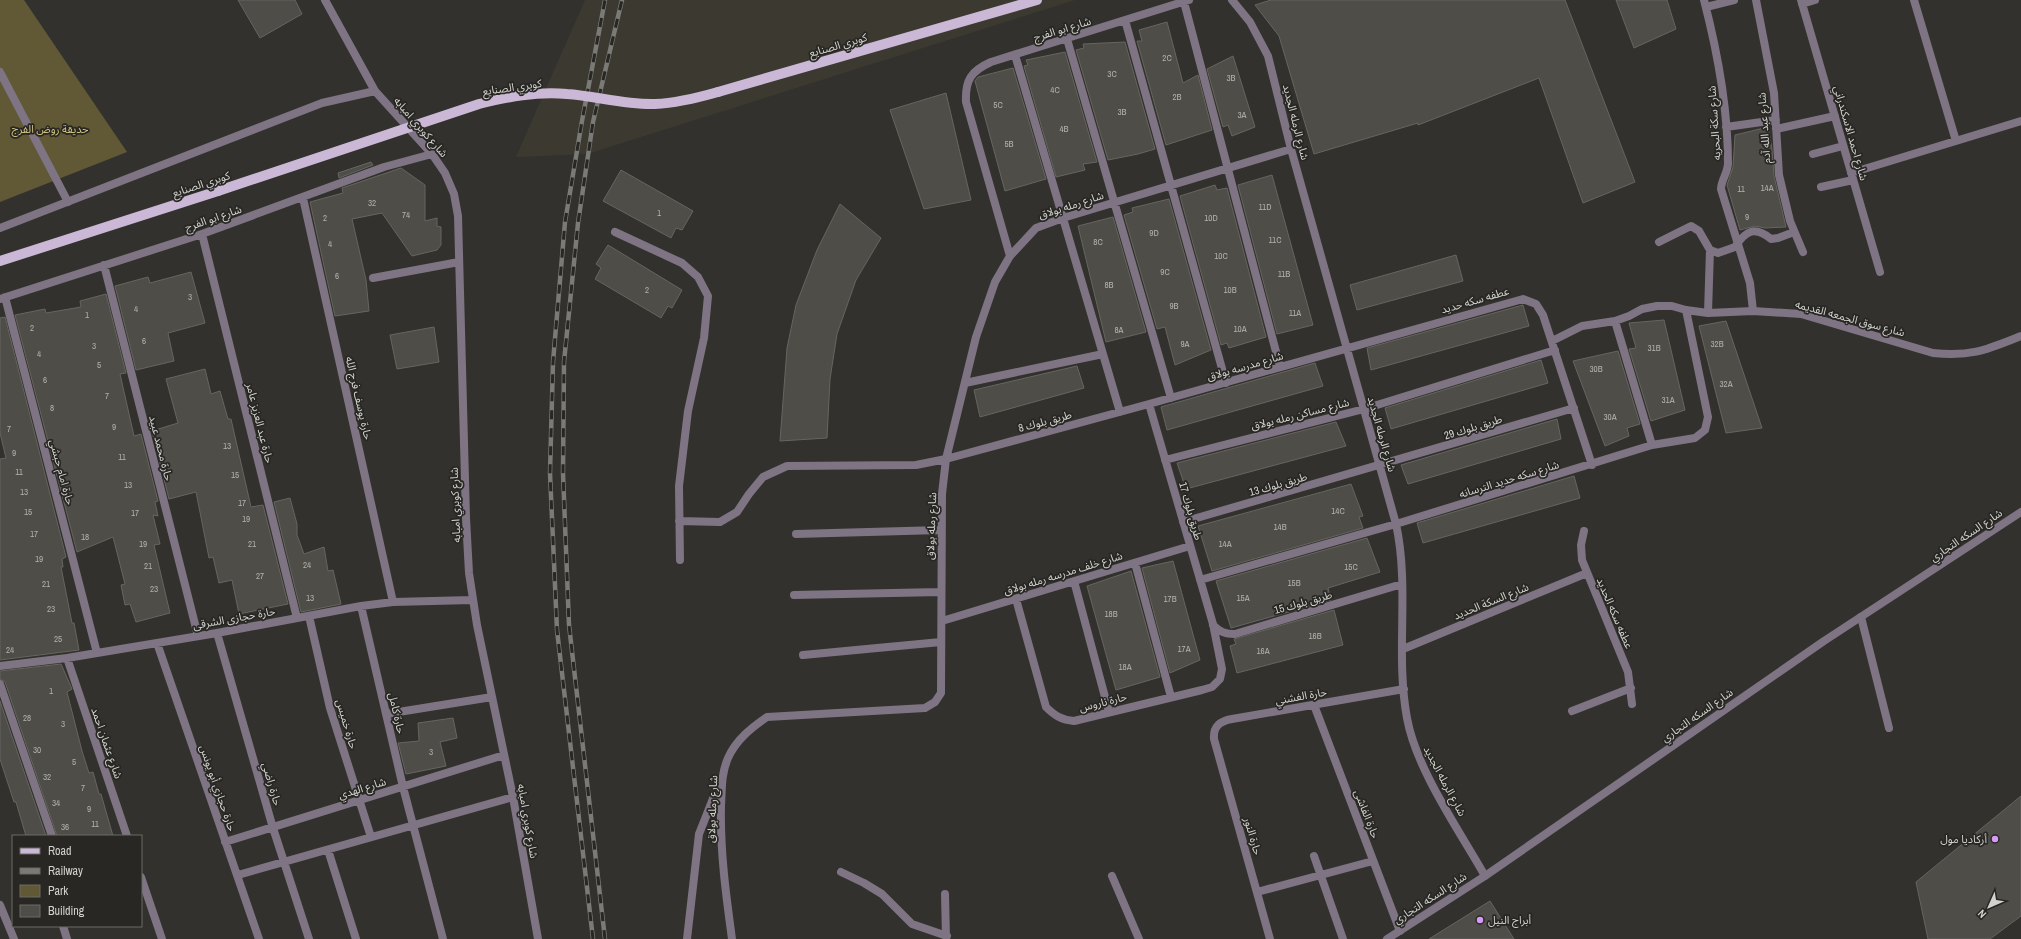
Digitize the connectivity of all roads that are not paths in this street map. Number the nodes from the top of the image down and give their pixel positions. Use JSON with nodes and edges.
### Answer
{"nodes":[{"id":1,"x":325,"y":0,"type":"edge"},
{"id":2,"x":1037,"y":0,"type":"edge"},
{"id":3,"x":1232,"y":0,"type":"edge"},
{"id":4,"x":1734,"y":0,"type":"edge"},
{"id":5,"x":1756,"y":0,"type":"edge"},
{"id":6,"x":1815,"y":0,"type":"edge"},
{"id":7,"x":1914,"y":0,"type":"edge"},
{"id":8,"x":1187,"y":1,"type":"edge"},
{"id":9,"x":1801,"y":2,"type":"edge"},
{"id":10,"x":1705,"y":3,"type":"edge"},
{"id":11,"x":1125,"y":20,"type":"junction"},
{"id":12,"x":1067,"y":39,"type":"junction"},
{"id":13,"x":1015,"y":55,"type":"junction"},
{"id":14,"x":0,"y":72,"type":"edge"},
{"id":15,"x":375,"y":92,"type":"junction"},
{"id":16,"x":1835,"y":116,"type":"junction"},
{"id":17,"x":1776,"y":120,"type":"junction"},
{"id":18,"x":2021,"y":121,"type":"edge"},
{"id":19,"x":1726,"y":127,"type":"junction"},
{"id":20,"x":1776,"y":129,"type":"junction"},
{"id":21,"x":1956,"y":141,"type":"junction"},
{"id":22,"x":1843,"y":146,"type":"junction"},
{"id":23,"x":1291,"y":149,"type":"junction"},
{"id":24,"x":432,"y":154,"type":"junction"},
{"id":25,"x":1813,"y":154,"type":"dead end"},
{"id":26,"x":1228,"y":168,"type":"junction"},
{"id":27,"x":1852,"y":176,"type":"junction"},
{"id":28,"x":1171,"y":185,"type":"junction"},
{"id":29,"x":1822,"y":187,"type":"dead end"},
{"id":30,"x":303,"y":198,"type":"junction"},
{"id":31,"x":68,"y":202,"type":"junction"},
{"id":32,"x":1114,"y":202,"type":"junction"},
{"id":33,"x":1063,"y":218,"type":"junction"},
{"id":34,"x":0,"y":228,"type":"edge"},
{"id":35,"x":615,"y":232,"type":"dead end"},
{"id":36,"x":1794,"y":232,"type":"junction"},
{"id":37,"x":202,"y":234,"type":"junction"},
{"id":38,"x":1659,"y":242,"type":"dead end"},
{"id":39,"x":1737,"y":243,"type":"junction"},
{"id":40,"x":1710,"y":250,"type":"junction"},
{"id":41,"x":1803,"y":252,"type":"dead end"},
{"id":42,"x":1010,"y":256,"type":"junction"},
{"id":43,"x":0,"y":261,"type":"edge"},
{"id":44,"x":460,"y":262,"type":"junction"},
{"id":45,"x":104,"y":265,"type":"junction"},
{"id":46,"x":1880,"y":272,"type":"dead end"},
{"id":47,"x":373,"y":278,"type":"dead end"},
{"id":48,"x":2,"y":298,"type":"edge"},
{"id":49,"x":1686,"y":310,"type":"junction"},
{"id":50,"x":1753,"y":311,"type":"junction"},
{"id":51,"x":1708,"y":313,"type":"junction"},
{"id":52,"x":1615,"y":320,"type":"junction"},
{"id":53,"x":2021,"y":336,"type":"edge"},
{"id":54,"x":1552,"y":341,"type":"junction"},
{"id":55,"x":1347,"y":349,"type":"junction"},
{"id":56,"x":1555,"y":350,"type":"junction"},
{"id":57,"x":1103,"y":354,"type":"junction"},
{"id":58,"x":1280,"y":368,"type":"junction"},
{"id":59,"x":1226,"y":382,"type":"junction"},
{"id":60,"x":965,"y":383,"type":"junction"},
{"id":61,"x":1171,"y":398,"type":"junction"},
{"id":62,"x":1149,"y":404,"type":"junction"},
{"id":63,"x":1574,"y":408,"type":"junction"},
{"id":64,"x":1364,"y":409,"type":"junction"},
{"id":65,"x":1120,"y":412,"type":"junction"},
{"id":66,"x":1652,"y":445,"type":"junction"},
{"id":67,"x":946,"y":459,"type":"junction"},
{"id":68,"x":1165,"y":460,"type":"junction"},
{"id":69,"x":1592,"y":465,"type":"junction"},
{"id":70,"x":1379,"y":466,"type":"junction"},
{"id":71,"x":2021,"y":512,"type":"edge"},
{"id":72,"x":679,"y":521,"type":"junction"},
{"id":73,"x":1183,"y":522,"type":"junction"},
{"id":74,"x":1396,"y":524,"type":"junction"},
{"id":75,"x":941,"y":530,"type":"junction"},
{"id":76,"x":1584,"y":531,"type":"dead end"},
{"id":77,"x":796,"y":534,"type":"dead end"},
{"id":78,"x":1190,"y":546,"type":"junction"},
{"id":79,"x":680,"y":560,"type":"dead end"},
{"id":80,"x":1135,"y":563,"type":"junction"},
{"id":81,"x":1587,"y":574,"type":"junction"},
{"id":82,"x":1200,"y":580,"type":"junction"},
{"id":83,"x":1074,"y":581,"type":"junction"},
{"id":84,"x":1402,"y":584,"type":"junction"},
{"id":85,"x":941,"y":592,"type":"junction"},
{"id":86,"x":794,"y":595,"type":"dead end"},
{"id":87,"x":1016,"y":599,"type":"junction"},
{"id":88,"x":472,"y":600,"type":"junction"},
{"id":89,"x":393,"y":602,"type":"junction"},
{"id":90,"x":361,"y":606,"type":"junction"},
{"id":91,"x":309,"y":616,"type":"junction"},
{"id":92,"x":1861,"y":617,"type":"junction"},
{"id":93,"x":297,"y":618,"type":"junction"},
{"id":94,"x":942,"y":621,"type":"junction"},
{"id":95,"x":1213,"y":624,"type":"junction"},
{"id":96,"x":217,"y":633,"type":"junction"},
{"id":97,"x":198,"y":636,"type":"junction"},
{"id":98,"x":941,"y":642,"type":"junction"},
{"id":99,"x":157,"y":643,"type":"junction"},
{"id":100,"x":1403,"y":649,"type":"junction"},
{"id":101,"x":97,"y":653,"type":"junction"},
{"id":102,"x":803,"y":655,"type":"dead end"},
{"id":103,"x":67,"y":658,"type":"junction"},
{"id":104,"x":0,"y":666,"type":"edge"},
{"id":105,"x":0,"y":684,"type":"edge"},
{"id":106,"x":1631,"y":688,"type":"junction"},
{"id":107,"x":1404,"y":689,"type":"junction"},
{"id":108,"x":492,"y":697,"type":"junction"},
{"id":109,"x":1171,"y":697,"type":"junction"},
{"id":110,"x":1632,"y":704,"type":"dead end"},
{"id":111,"x":1314,"y":705,"type":"junction"},
{"id":112,"x":1572,"y":711,"type":"dead end"},
{"id":113,"x":1109,"y":712,"type":"junction"},
{"id":114,"x":386,"y":714,"type":"junction"},
{"id":115,"x":1889,"y":728,"type":"dead end"},
{"id":116,"x":1214,"y":739,"type":"joint"},
{"id":117,"x":504,"y":755,"type":"junction"},
{"id":118,"x":722,"y":774,"type":"junction"},
{"id":119,"x":403,"y":787,"type":"junction"},
{"id":120,"x":513,"y":797,"type":"junction"},
{"id":121,"x":359,"y":800,"type":"junction"},
{"id":122,"x":413,"y":825,"type":"junction"},
{"id":123,"x":273,"y":828,"type":"junction"},
{"id":124,"x":52,"y":835,"type":"edge"},
{"id":125,"x":127,"y":835,"type":"edge"},
{"id":126,"x":371,"y":837,"type":"junction"},
{"id":127,"x":225,"y":842,"type":"junction"},
{"id":128,"x":328,"y":850,"type":"junction"},
{"id":129,"x":1314,"y":856,"type":"dead end"},
{"id":130,"x":1373,"y":861,"type":"junction"},
{"id":131,"x":283,"y":862,"type":"junction"},
{"id":132,"x":841,"y":872,"type":"dead end"},
{"id":133,"x":238,"y":875,"type":"junction"},
{"id":134,"x":1320,"y":875,"type":"junction"},
{"id":135,"x":1112,"y":876,"type":"dead end"},
{"id":136,"x":1485,"y":876,"type":"junction"},
{"id":137,"x":142,"y":881,"type":"edge"},
{"id":138,"x":1257,"y":892,"type":"junction"},
{"id":139,"x":944,"y":894,"type":"dead end"},
{"id":140,"x":0,"y":905,"type":"edge"},
{"id":141,"x":63,"y":927,"type":"edge"},
{"id":142,"x":1400,"y":931,"type":"junction"},
{"id":143,"x":946,"y":937,"type":"edge"},
{"id":144,"x":14,"y":939,"type":"edge"},
{"id":145,"x":67,"y":939,"type":"edge"},
{"id":146,"x":162,"y":939,"type":"edge"},
{"id":147,"x":259,"y":939,"type":"edge"},
{"id":148,"x":308,"y":939,"type":"edge"},
{"id":149,"x":356,"y":939,"type":"edge"},
{"id":150,"x":443,"y":939,"type":"edge"},
{"id":151,"x":538,"y":939,"type":"edge"},
{"id":152,"x":687,"y":939,"type":"edge"},
{"id":153,"x":732,"y":939,"type":"edge"},
{"id":154,"x":1139,"y":939,"type":"edge"},
{"id":155,"x":1270,"y":939,"type":"edge"},
{"id":156,"x":1343,"y":939,"type":"edge"},
{"id":157,"x":1387,"y":939,"type":"edge"}],
"edges":[{"from":1,"to":15,"type":"street","name":"شارع كوبري امبابه"},
{"from":2,"to":43,"type":"main road","name":"كوبري الصنايع","bridge":true},
{"from":3,"to":23,"type":"street","name":"شارع الرمله الجديد"},
{"from":4,"to":10,"type":"street"},
{"from":5,"to":17,"type":"street","name":"شارع عبد الله آدم"},
{"from":6,"to":9,"type":"street"},
{"from":7,"to":21,"type":"street"},
{"from":8,"to":11,"type":"street","name":"شارع ابو الفرج"},
{"from":8,"to":26,"type":"street"},
{"from":9,"to":16,"type":"street","name":"شارع احمد الاسكندراني"},
{"from":10,"to":19,"type":"street","name":"شارع سكة البحريه"},
{"from":11,"to":12,"type":"street","name":"شارع ابو الفرج"},
{"from":11,"to":28,"type":"street"},
{"from":12,"to":13,"type":"street","name":"شارع ابو الفرج"},
{"from":12,"to":32,"type":"street"},
{"from":13,"to":33,"type":"street"},
{"from":13,"to":42,"type":"street","name":"شارع ابو الفرج"},
{"from":14,"to":31,"type":"street"},
{"from":15,"to":24,"type":"street","name":"شارع كوبري امبابه"},
{"from":15,"to":31,"type":"street"},
{"from":16,"to":20,"type":"street"},
{"from":16,"to":22,"type":"street","name":"شارع احمد الاسكندراني"},
{"from":17,"to":19,"type":"street"},
{"from":17,"to":20,"type":"street","name":"شارع عبد الله آدم"},
{"from":18,"to":21,"type":"street"},
{"from":19,"to":39,"type":"street","name":"شارع سكة البحريه"},
{"from":20,"to":36,"type":"street","name":"شارع عبد الله آدم"},
{"from":21,"to":27,"type":"street"},
{"from":22,"to":25,"type":"street"},
{"from":22,"to":27,"type":"street","name":"شارع احمد الاسكندراني"},
{"from":23,"to":26,"type":"street","name":"شارع رمله بولاق"},
{"from":23,"to":55,"type":"street","name":"شارع الرمله الجديد"},
{"from":24,"to":30,"type":"street","name":"شارع ابو الفرج"},
{"from":24,"to":44,"type":"street","name":"شارع كوبري امبابه"},
{"from":26,"to":28,"type":"street","name":"شارع رمله بولاق"},
{"from":26,"to":58,"type":"street"},
{"from":27,"to":29,"type":"street"},
{"from":27,"to":46,"type":"street","name":"شارع احمد الاسكندراني"},
{"from":28,"to":32,"type":"street","name":"شارع رمله بولاق"},
{"from":28,"to":59,"type":"street"},
{"from":30,"to":37,"type":"street","name":"شارع ابو الفرج"},
{"from":30,"to":89,"type":"street","name":"حارة يوسف فرج الله"},
{"from":31,"to":34,"type":"street"},
{"from":32,"to":33,"type":"street","name":"شارع رمله بولاق"},
{"from":32,"to":61,"type":"street"},
{"from":33,"to":42,"type":"street","name":"شارع رمله بولاق"},
{"from":33,"to":57,"type":"street"},
{"from":35,"to":72,"type":"street"},
{"from":36,"to":39,"type":"street"},
{"from":36,"to":41,"type":"street","name":"شارع عبد الله آدم"},
{"from":37,"to":45,"type":"street","name":"شارع ابو الفرج"},
{"from":37,"to":93,"type":"street","name":"حارة عبد العزيز عامر"},
{"from":38,"to":40,"type":"street"},
{"from":39,"to":40,"type":"street"},
{"from":39,"to":50,"type":"street","name":"شارع سكة البحريه"},
{"from":40,"to":51,"type":"street"},
{"from":42,"to":60,"type":"street","name":"شارع رمله بولاق"},
{"from":44,"to":47,"type":"street"},
{"from":44,"to":88,"type":"street","name":"شارع كوبري امبابه"},
{"from":45,"to":48,"type":"street","name":"شارع ابو الفرج"},
{"from":45,"to":97,"type":"street","name":"حارة محمد عبيد"},
{"from":48,"to":101,"type":"street","name":"حارة امام حبشي"},
{"from":49,"to":51,"type":"street","name":"شارع سوق الجمعه القديمه"},
{"from":49,"to":52,"type":"street","name":"شارع سوق الجمعه القديمه"},
{"from":49,"to":66,"type":"street","name":"شارع سكه حديد الترسانه"},
{"from":50,"to":51,"type":"street","name":"شارع سوق الجمعه القديمه"},
{"from":50,"to":53,"type":"street","name":"شارع سوق الجمعه القديمه"},
{"from":52,"to":54,"type":"street","name":"شارع سوق الجمعه القديمه"},
{"from":52,"to":66,"type":"street"},
{"from":54,"to":55,"type":"street","name":"عطفه سكه حديد"},
{"from":54,"to":56,"type":"street","name":"عطفه سكه حديد"},
{"from":55,"to":58,"type":"street","name":"شارع مدرسه بولاق"},
{"from":55,"to":64,"type":"street","name":"شارع الرمله الجديد"},
{"from":56,"to":63,"type":"street","name":"عطفه سكه حديد"},
{"from":56,"to":64,"type":"street","name":"شارع مساكن رمله بولاق"},
{"from":57,"to":60,"type":"street"},
{"from":57,"to":65,"type":"street"},
{"from":58,"to":59,"type":"street","name":"شارع مدرسه بولاق"},
{"from":59,"to":61,"type":"street","name":"شارع مدرسه بولاق"},
{"from":60,"to":67,"type":"street","name":"شارع رمله بولاق"},
{"from":61,"to":62,"type":"street","name":"شارع مدرسه بولاق"},
{"from":62,"to":65,"type":"street","name":"طريق بلوك 8"},
{"from":62,"to":68,"type":"street","name":"طريق بلوك 17"},
{"from":63,"to":69,"type":"street","name":"عطفه سكه حديد"},
{"from":63,"to":70,"type":"street","name":"طريق بلوك 29"},
{"from":64,"to":68,"type":"street","name":"شارع مساكن رمله بولاق"},
{"from":64,"to":70,"type":"street","name":"شارع الرمله الجديد"},
{"from":65,"to":67,"type":"street","name":"طريق بلوك 8"},
{"from":66,"to":69,"type":"street","name":"شارع سكه حديد الترسانه"},
{"from":67,"to":72,"type":"street","name":"طريق بلوك 8"},
{"from":67,"to":75,"type":"street","name":"شارع رمله بولاق"},
{"from":68,"to":73,"type":"street","name":"طريق بلوك 17"},
{"from":69,"to":74,"type":"street","name":"شارع سكه حديد الترسانه"},
{"from":70,"to":73,"type":"street","name":"طريق بلوك 13"},
{"from":70,"to":74,"type":"street","name":"شارع الرمله الجديد"},
{"from":71,"to":92,"type":"street","name":"شارع السكه التجاري"},
{"from":72,"to":79,"type":"street"},
{"from":73,"to":78,"type":"street","name":"طريق بلوك 17"},
{"from":74,"to":82,"type":"street","name":"شارع سكه حديد الترسانه"},
{"from":74,"to":84,"type":"street","name":"شارع الرمله الجديد"},
{"from":75,"to":77,"type":"street"},
{"from":75,"to":85,"type":"street","name":"شارع رمله بولاق"},
{"from":76,"to":81,"type":"street","name":"عطفه سكه الحديد"},
{"from":78,"to":80,"type":"street","name":"شارع خلف مدرسه رمله بولاق"},
{"from":78,"to":82,"type":"street","name":"طريق بلوك 17"},
{"from":80,"to":83,"type":"street","name":"شارع خلف مدرسه رمله بولاق"},
{"from":80,"to":109,"type":"street"},
{"from":81,"to":100,"type":"street","name":"شارع السكة الحديد"},
{"from":81,"to":106,"type":"street","name":"عطفه سكه الحديد"},
{"from":82,"to":95,"type":"street","name":"طريق بلوك 17"},
{"from":83,"to":87,"type":"street","name":"شارع خلف مدرسه رمله بولاق"},
{"from":83,"to":113,"type":"street"},
{"from":84,"to":95,"type":"street","name":"طريق بلوك 15"},
{"from":84,"to":100,"type":"street","name":"شارع الرمله الجديد"},
{"from":85,"to":86,"type":"street"},
{"from":85,"to":94,"type":"street","name":"شارع رمله بولاق"},
{"from":87,"to":94,"type":"street","name":"شارع خلف مدرسه رمله بولاق"},
{"from":87,"to":113,"type":"street","name":"حارة ناروس"},
{"from":88,"to":89,"type":"street","name":"حارة حجازى الشرقى"},
{"from":88,"to":108,"type":"street","name":"شارع كوبري امبابه"},
{"from":89,"to":90,"type":"street","name":"حارة حجازى الشرقى"},
{"from":90,"to":91,"type":"street","name":"حارة حجازى الشرقى"},
{"from":90,"to":114,"type":"street","name":"حارة كامل"},
{"from":91,"to":93,"type":"street","name":"حارة حجازى الشرقى"},
{"from":91,"to":121,"type":"street","name":"حارة خميس"},
{"from":92,"to":115,"type":"street"},
{"from":92,"to":136,"type":"street","name":"شارع السكه التجاري"},
{"from":93,"to":96,"type":"street","name":"حارة حجازى الشرقى"},
{"from":94,"to":98,"type":"street","name":"شارع رمله بولاق"},
{"from":95,"to":109,"type":"street","name":"حارة ناروس"},
{"from":96,"to":97,"type":"street","name":"حارة حجازى الشرقى"},
{"from":96,"to":123,"type":"street","name":"حارة راضي"},
{"from":97,"to":99,"type":"street","name":"حارة حجازى الشرقى"},
{"from":98,"to":102,"type":"street"},
{"from":98,"to":118,"type":"street","name":"شارع رمله بولاق"},
{"from":99,"to":101,"type":"street","name":"حارة حجازى الشرقى"},
{"from":99,"to":127,"type":"street","name":"حارة حجازي أبو يونس"},
{"from":100,"to":107,"type":"street","name":"شارع الرمله الجديد"},
{"from":101,"to":103,"type":"street","name":"حارة حجازى الشرقى"},
{"from":103,"to":104,"type":"street","name":"حارة حجازى الشرقى"},
{"from":103,"to":125,"type":"street","name":"شارع عثمان احمد"},
{"from":105,"to":124,"type":"street"},
{"from":106,"to":110,"type":"street","name":"عطفه سكه الحديد"},
{"from":106,"to":112,"type":"street"},
{"from":107,"to":111,"type":"street","name":"حارة الفشني"},
{"from":107,"to":136,"type":"street","name":"شارع الرمله الجديد"},
{"from":108,"to":114,"type":"street"},
{"from":108,"to":117,"type":"street","name":"شارع كوبري امبابه"},
{"from":109,"to":113,"type":"street","name":"حارة ناروس"},
{"from":111,"to":116,"type":"street","name":"حارة الفشني"},
{"from":111,"to":130,"type":"street","name":"حارة الفاشى"},
{"from":114,"to":119,"type":"street","name":"حارة كامل"},
{"from":116,"to":138,"type":"street","name":"حارة النور"},
{"from":117,"to":119,"type":"street","name":"شارع الهدي"},
{"from":117,"to":120,"type":"street","name":"شارع كوبري امبابه"},
{"from":118,"to":152,"type":"street"},
{"from":118,"to":153,"type":"street","name":"شارع رمله بولاق"},
{"from":119,"to":121,"type":"street","name":"شارع الهدي"},
{"from":119,"to":122,"type":"street","name":"حارة كامل"},
{"from":120,"to":122,"type":"street"},
{"from":120,"to":151,"type":"street","name":"شارع كوبري امبابه"},
{"from":121,"to":123,"type":"street","name":"شارع الهدي"},
{"from":121,"to":126,"type":"street","name":"حارة خميس"},
{"from":122,"to":126,"type":"street"},
{"from":122,"to":150,"type":"street","name":"حارة كامل"},
{"from":123,"to":127,"type":"street","name":"شارع الهدي"},
{"from":123,"to":131,"type":"street","name":"حارة راضي"},
{"from":126,"to":128,"type":"street"},
{"from":127,"to":133,"type":"street","name":"حارة حجازي أبو يونس"},
{"from":128,"to":131,"type":"street"},
{"from":128,"to":149,"type":"street"},
{"from":129,"to":134,"type":"street"},
{"from":130,"to":134,"type":"street"},
{"from":130,"to":142,"type":"street","name":"حارة الفاشى"},
{"from":131,"to":133,"type":"street"},
{"from":131,"to":148,"type":"street","name":"حارة راضي"},
{"from":132,"to":143,"type":"street"},
{"from":133,"to":147,"type":"street","name":"حارة حجازي أبو يونس"},
{"from":134,"to":138,"type":"street"},
{"from":134,"to":156,"type":"street"},
{"from":135,"to":154,"type":"street"},
{"from":136,"to":142,"type":"street","name":"شارع السكه التجاري"},
{"from":137,"to":146,"type":"street"},
{"from":138,"to":155,"type":"street","name":"حارة النور"},
{"from":139,"to":143,"type":"street"},
{"from":140,"to":144,"type":"street"},
{"from":141,"to":145,"type":"street"},
{"from":142,"to":157,"type":"street","name":"شارع السكه التجاري"}]}
